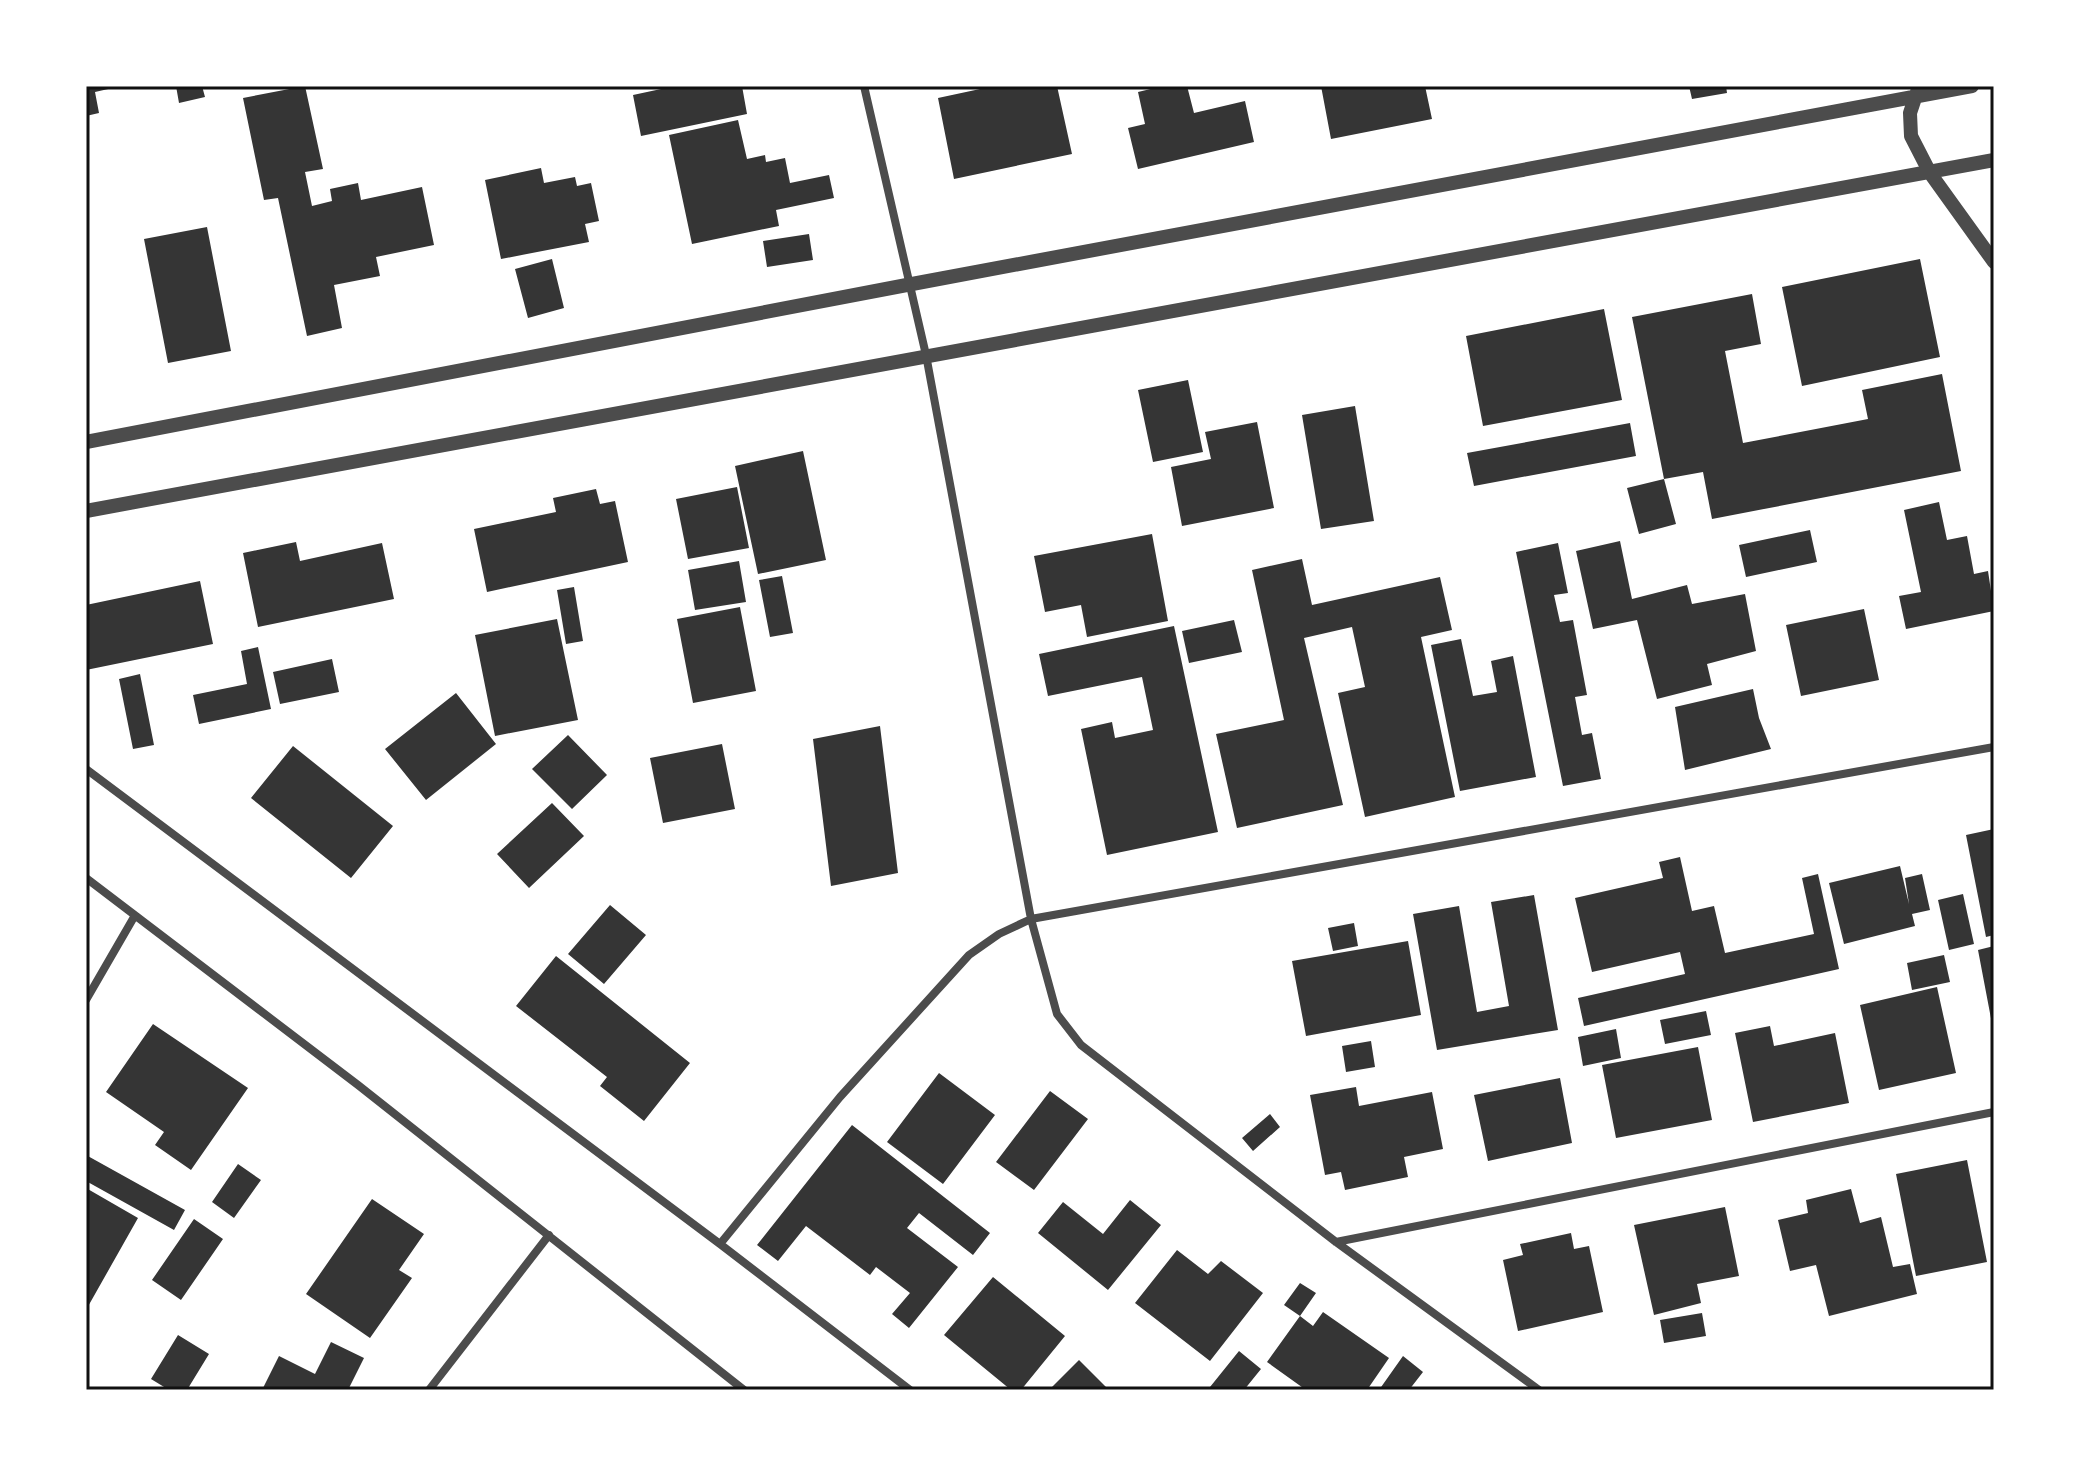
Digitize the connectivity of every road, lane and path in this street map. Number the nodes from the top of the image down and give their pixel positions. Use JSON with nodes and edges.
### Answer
{"nodes":[{"id":1,"x":864,"y":86,"type":"edge"},
{"id":2,"x":1972,"y":86,"type":"edge"},
{"id":3,"x":1916,"y":92,"type":"edge"},
{"id":4,"x":1994,"y":160,"type":"edge"},
{"id":5,"x":1930,"y":173,"type":"junction"},
{"id":6,"x":1991,"y":257,"type":"edge"},
{"id":7,"x":912,"y":284,"type":"junction"},
{"id":8,"x":926,"y":355,"type":"junction"},
{"id":9,"x":86,"y":442,"type":"edge"},
{"id":10,"x":86,"y":511,"type":"edge"},
{"id":11,"x":1994,"y":747,"type":"edge"},
{"id":12,"x":86,"y":769,"type":"edge"},
{"id":13,"x":86,"y":878,"type":"edge"},
{"id":14,"x":134,"y":917,"type":"junction"},
{"id":15,"x":1031,"y":919,"type":"junction"},
{"id":16,"x":86,"y":1000,"type":"edge"},
{"id":17,"x":1994,"y":1112,"type":"edge"},
{"id":18,"x":549,"y":1235,"type":"junction"},
{"id":19,"x":1336,"y":1242,"type":"junction"},
{"id":20,"x":720,"y":1244,"type":"junction"},
{"id":21,"x":429,"y":1390,"type":"edge"},
{"id":22,"x":744,"y":1390,"type":"edge"},
{"id":23,"x":910,"y":1390,"type":"edge"},
{"id":24,"x":1539,"y":1390,"type":"edge"}],
"edges":[{"from":1,"to":7,"type":"street"},
{"from":2,"to":3,"type":"street"},
{"from":3,"to":5,"type":"street"},
{"from":3,"to":7,"type":"street"},
{"from":4,"to":5,"type":"street"},
{"from":5,"to":6,"type":"street"},
{"from":5,"to":8,"type":"street"},
{"from":7,"to":8,"type":"street"},
{"from":7,"to":9,"type":"street"},
{"from":8,"to":10,"type":"street"},
{"from":8,"to":15,"type":"street"},
{"from":11,"to":15,"type":"street"},
{"from":12,"to":20,"type":"street"},
{"from":13,"to":14,"type":"street"},
{"from":14,"to":16,"type":"street"},
{"from":14,"to":18,"type":"street"},
{"from":15,"to":19,"type":"street"},
{"from":15,"to":20,"type":"street"},
{"from":17,"to":19,"type":"street"},
{"from":18,"to":21,"type":"street"},
{"from":18,"to":22,"type":"street"},
{"from":19,"to":24,"type":"street"},
{"from":20,"to":23,"type":"street"}]}
